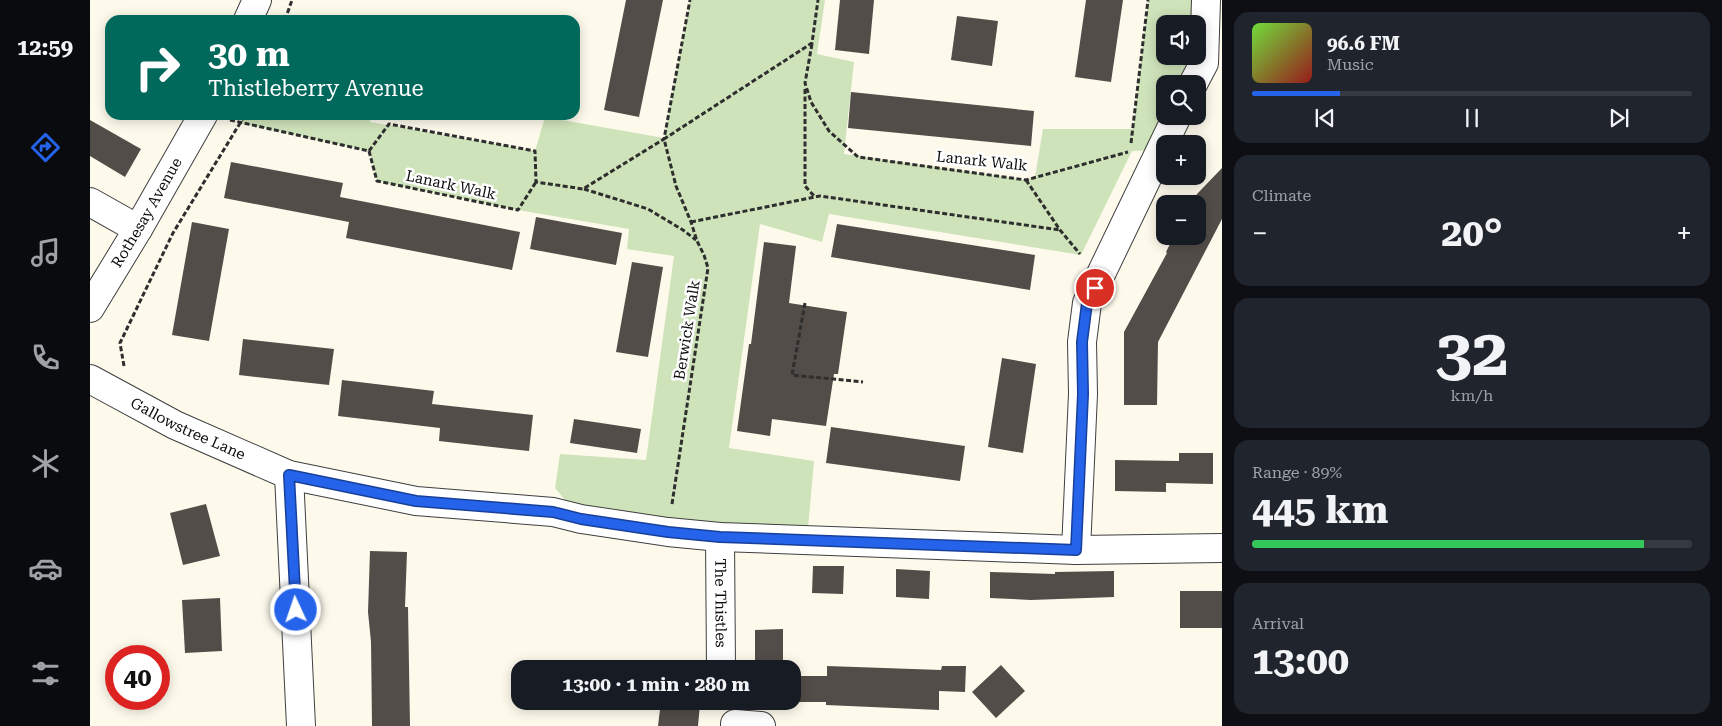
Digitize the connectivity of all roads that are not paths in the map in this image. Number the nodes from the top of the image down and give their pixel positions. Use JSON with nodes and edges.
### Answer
{"nodes":[{"id":1,"x":257,"y":0,"type":"edge"},
{"id":2,"x":1206,"y":0,"type":"edge"},
{"id":3,"x":250,"y":15,"type":"edge"},
{"id":4,"x":1206,"y":73,"type":"edge"},
{"id":5,"x":211,"y":120,"type":"edge"},
{"id":6,"x":1173,"y":125,"type":"edge"},
{"id":7,"x":90,"y":202,"type":"edge"},
{"id":8,"x":138,"y":229,"type":"junction"},
{"id":9,"x":90,"y":308,"type":"edge"},
{"id":10,"x":90,"y":379,"type":"edge"},
{"id":11,"x":289,"y":475,"type":"junction"},
{"id":12,"x":720,"y":537,"type":"junction"},
{"id":13,"x":1222,"y":548,"type":"edge"},
{"id":14,"x":1076,"y":550,"type":"junction"},
{"id":15,"x":720,"y":660,"type":"edge"},
{"id":16,"x":301,"y":726,"type":"edge"}],
"edges":[{"from":1,"to":3,"type":"street"},
{"from":2,"to":4,"type":"street"},
{"from":5,"to":8,"type":"street","name":"Rothesay Avenue"},
{"from":6,"to":14,"type":"street"},
{"from":7,"to":8,"type":"street"},
{"from":8,"to":9,"type":"street","name":"Rothesay Avenue"},
{"from":10,"to":11,"type":"street","name":"Gallowstree Lane"},
{"from":11,"to":12,"type":"street","name":"Gallowstree Lane"},
{"from":11,"to":16,"type":"street"},
{"from":12,"to":14,"type":"street","name":"Gallowstree Lane"},
{"from":12,"to":15,"type":"street","name":"The Thistles"},
{"from":13,"to":14,"type":"street","name":"Gallowstree Lane"}]}
